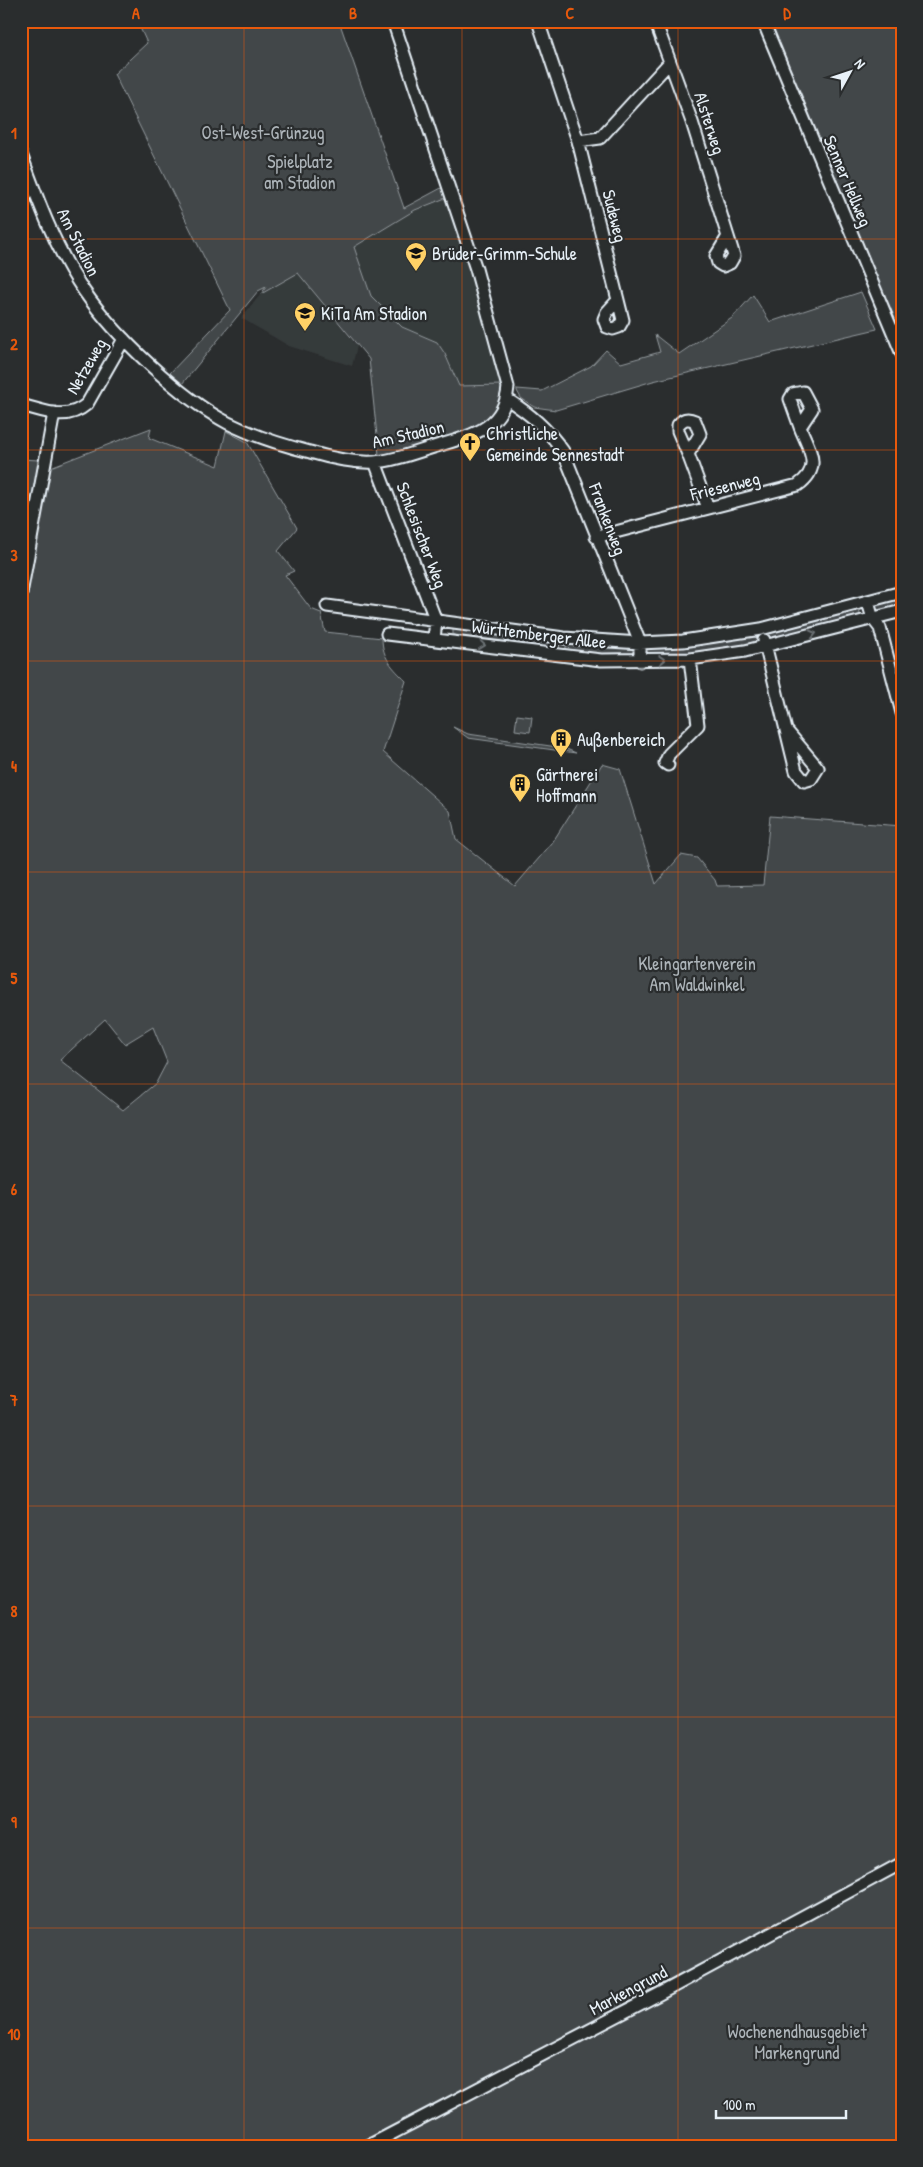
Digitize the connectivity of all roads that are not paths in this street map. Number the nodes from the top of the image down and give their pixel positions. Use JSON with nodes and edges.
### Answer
{"nodes":[{"id":1,"x":393,"y":21,"type":"edge"},
{"id":2,"x":538,"y":21,"type":"edge"},
{"id":3,"x":655,"y":21,"type":"edge"},
{"id":4,"x":763,"y":21,"type":"edge"},
{"id":5,"x":670,"y":62,"type":"junction"},
{"id":6,"x":578,"y":141,"type":"junction"},
{"id":7,"x":21,"y":154,"type":"edge"},
{"id":8,"x":727,"y":238,"type":"dead end"},
{"id":9,"x":618,"y":300,"type":"dead end"},
{"id":10,"x":124,"y":338,"type":"junction"},
{"id":11,"x":902,"y":354,"type":"edge"},
{"id":12,"x":507,"y":400,"type":"junction"},
{"id":13,"x":21,"y":405,"type":"edge"},
{"id":14,"x":54,"y":413,"type":"junction"},
{"id":15,"x":800,"y":427,"type":"dead end"},
{"id":16,"x":688,"y":454,"type":"dead end"},
{"id":17,"x":375,"y":462,"type":"junction"},
{"id":18,"x":708,"y":508,"type":"junction"},
{"id":19,"x":596,"y":537,"type":"junction"},
{"id":20,"x":902,"y":592,"type":"edge"},
{"id":21,"x":21,"y":594,"type":"edge"},
{"id":22,"x":868,"y":602,"type":"junction"},
{"id":23,"x":327,"y":606,"type":"dead end"},
{"id":24,"x":902,"y":610,"type":"edge"},
{"id":25,"x":873,"y":619,"type":"junction"},
{"id":26,"x":436,"y":621,"type":"junction"},
{"id":27,"x":761,"y":629,"type":"junction"},
{"id":28,"x":387,"y":634,"type":"dead end"},
{"id":29,"x":434,"y":639,"type":"junction"},
{"id":30,"x":640,"y":643,"type":"junction"},
{"id":31,"x":765,"y":646,"type":"junction"},
{"id":32,"x":690,"y":659,"type":"junction"},
{"id":33,"x":640,"y":661,"type":"junction"},
{"id":34,"x":902,"y":713,"type":"edge"},
{"id":35,"x":786,"y":730,"type":"dead end"},
{"id":36,"x":668,"y":765,"type":"dead end"},
{"id":37,"x":902,"y":1862,"type":"edge"},
{"id":38,"x":368,"y":2146,"type":"edge"}],
"edges":[{"from":1,"to":12,"type":"street"},
{"from":2,"to":6,"type":"street","name":"Sudeweg"},
{"from":3,"to":5,"type":"street","name":"Alsterweg"},
{"from":4,"to":11,"type":"street","name":"Senner Hellweg"},
{"from":5,"to":6,"type":"street"},
{"from":5,"to":8,"type":"street","name":"Alsterweg"},
{"from":6,"to":9,"type":"street","name":"Sudeweg"},
{"from":7,"to":10,"type":"street","name":"Am Stadion"},
{"from":10,"to":14,"type":"street","name":"Netzeweg"},
{"from":10,"to":17,"type":"street","name":"Am Stadion"},
{"from":12,"to":17,"type":"street","name":"Am Stadion"},
{"from":12,"to":19,"type":"street","name":"Frankenweg"},
{"from":13,"to":14,"type":"street","name":"Netzeweg"},
{"from":14,"to":21,"type":"street"},
{"from":15,"to":18,"type":"street","name":"Friesenweg"},
{"from":16,"to":18,"type":"street"},
{"from":17,"to":26,"type":"street","name":"Schlesischer Weg"},
{"from":18,"to":19,"type":"street","name":"Friesenweg"},
{"from":19,"to":30,"type":"street","name":"Frankenweg"},
{"from":20,"to":22,"type":"street","name":"Württemberger Allee"},
{"from":22,"to":25,"type":"street"},
{"from":22,"to":27,"type":"street","name":"Württemberger Allee"},
{"from":23,"to":26,"type":"street","name":"Württemberger Allee"},
{"from":24,"to":25,"type":"street","name":"Württemberger Allee"},
{"from":31,"to":25,"type":"street","name":"Württemberger Allee","one_way":true},
{"from":25,"to":34,"type":"street"},
{"from":26,"to":29,"type":"street"},
{"from":26,"to":30,"type":"street","name":"Württemberger Allee"},
{"from":27,"to":30,"type":"street","name":"Württemberger Allee"},
{"from":27,"to":31,"type":"street"},
{"from":28,"to":29,"type":"street","name":"Württemberger Allee"},
{"from":29,"to":33,"type":"street","name":"Württemberger Allee","one_way":true},
{"from":30,"to":33,"type":"street"},
{"from":31,"to":32,"type":"street","name":"Württemberger Allee"},
{"from":31,"to":35,"type":"street"},
{"from":33,"to":32,"type":"street","name":"Württemberger Allee","one_way":true},
{"from":32,"to":36,"type":"street"},
{"from":37,"to":38,"type":"street","name":"Markengrund"}]}
